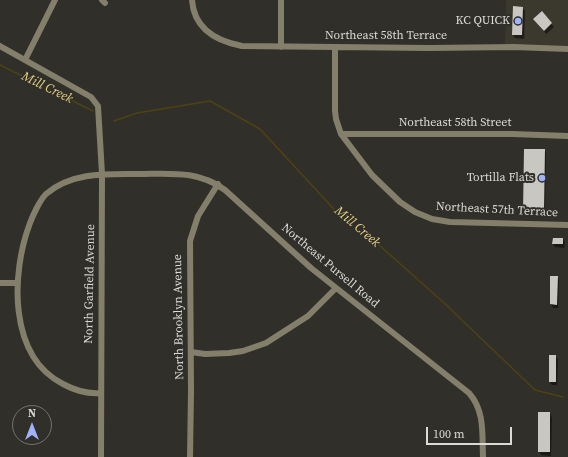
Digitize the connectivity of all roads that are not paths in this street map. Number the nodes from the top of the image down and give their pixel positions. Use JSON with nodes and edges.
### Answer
{"nodes":[{"id":1,"x":55,"y":0,"type":"edge"},
{"id":2,"x":192,"y":0,"type":"edge"},
{"id":3,"x":281,"y":0,"type":"edge"},
{"id":4,"x":0,"y":46,"type":"edge"},
{"id":5,"x":281,"y":47,"type":"junction"},
{"id":6,"x":335,"y":47,"type":"junction"},
{"id":7,"x":568,"y":49,"type":"edge"},
{"id":8,"x":25,"y":60,"type":"junction"},
{"id":9,"x":341,"y":134,"type":"junction"},
{"id":10,"x":568,"y":136,"type":"edge"},
{"id":11,"x":102,"y":174,"type":"junction"},
{"id":12,"x":218,"y":184,"type":"junction"},
{"id":13,"x":568,"y":225,"type":"edge"},
{"id":14,"x":18,"y":283,"type":"junction"},
{"id":15,"x":0,"y":284,"type":"edge"},
{"id":16,"x":336,"y":288,"type":"junction"},
{"id":17,"x":191,"y":352,"type":"junction"},
{"id":18,"x":100,"y":393,"type":"junction"},
{"id":19,"x":101,"y":457,"type":"edge"},
{"id":20,"x":190,"y":457,"type":"edge"},
{"id":21,"x":483,"y":457,"type":"edge"}],
"edges":[{"from":1,"to":8,"type":"street"},
{"from":2,"to":5,"type":"street","name":"Northeast 58th Terrace"},
{"from":3,"to":5,"type":"street"},
{"from":4,"to":8,"type":"street"},
{"from":5,"to":6,"type":"street","name":"Northeast 58th Terrace"},
{"from":6,"to":7,"type":"street","name":"Northeast 58th Terrace"},
{"from":6,"to":9,"type":"street"},
{"from":8,"to":11,"type":"street","name":"North Garfield Avenue"},
{"from":9,"to":10,"type":"street","name":"Northeast 58th Street"},
{"from":9,"to":13,"type":"street","name":"Northeast 57th Terrace"},
{"from":11,"to":12,"type":"street","name":"Northeast Pursell Road"},
{"from":11,"to":14,"type":"street","name":"Northeast Pursell Road"},
{"from":11,"to":18,"type":"street","name":"North Garfield Avenue"},
{"from":12,"to":16,"type":"street","name":"Northeast Pursell Road"},
{"from":12,"to":17,"type":"street","name":"North Brooklyn Avenue"},
{"from":14,"to":15,"type":"street"},
{"from":14,"to":18,"type":"street","name":"Northeast Pursell Road"},
{"from":16,"to":17,"type":"street"},
{"from":16,"to":21,"type":"street","name":"Northeast Pursell Road"},
{"from":17,"to":20,"type":"street","name":"North Brooklyn Avenue"},
{"from":18,"to":19,"type":"street","name":"North Garfield Avenue"}]}
